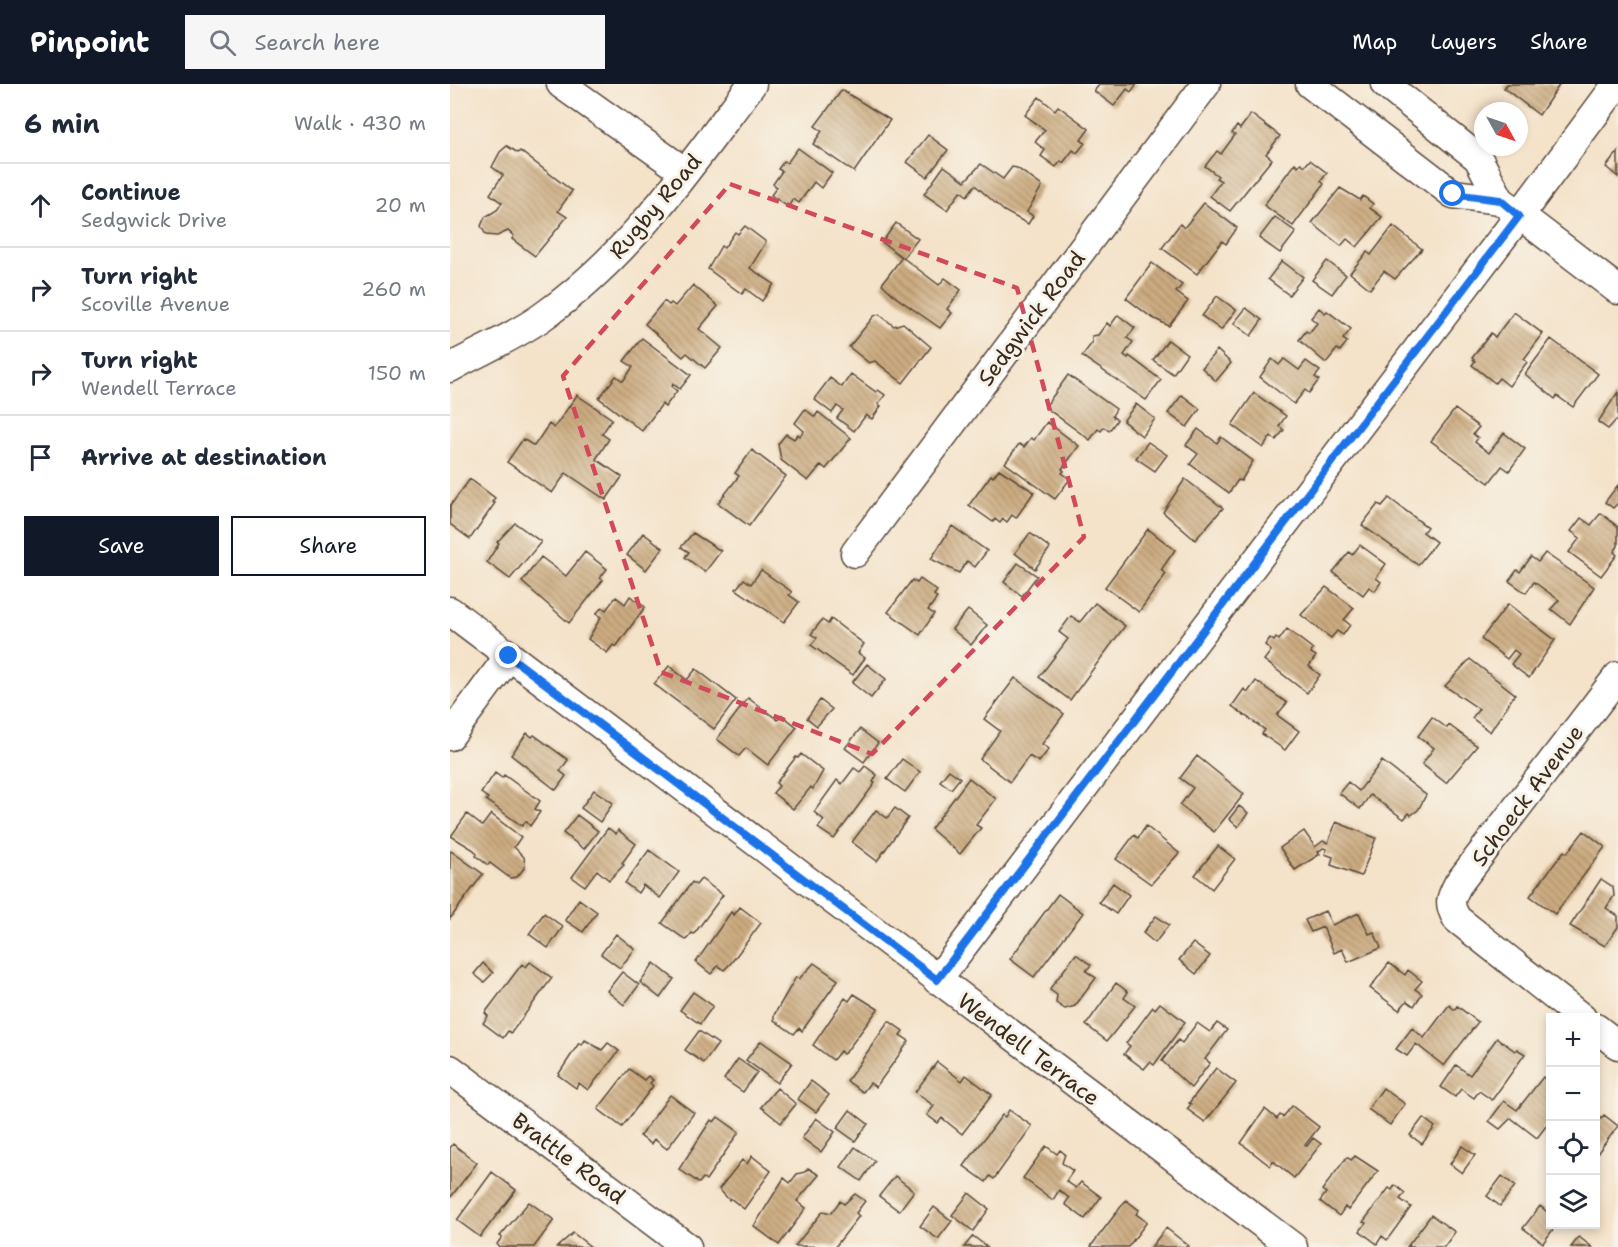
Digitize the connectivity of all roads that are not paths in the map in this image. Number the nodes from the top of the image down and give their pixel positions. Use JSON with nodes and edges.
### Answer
{"nodes":[{"id":1,"x":561,"y":84,"type":"edge"},
{"id":2,"x":752,"y":84,"type":"edge"},
{"id":3,"x":1206,"y":84,"type":"edge"},
{"id":4,"x":1310,"y":84,"type":"edge"},
{"id":5,"x":1385,"y":84,"type":"edge"},
{"id":6,"x":1617,"y":84,"type":"edge"},
{"id":7,"x":685,"y":172,"type":"junction"},
{"id":8,"x":1510,"y":208,"type":"junction"},
{"id":9,"x":1618,"y":290,"type":"edge"},
{"id":10,"x":450,"y":368,"type":"edge"},
{"id":11,"x":855,"y":553,"type":"dead end"},
{"id":12,"x":450,"y":611,"type":"edge"},
{"id":13,"x":509,"y":656,"type":"junction"},
{"id":14,"x":1618,"y":676,"type":"edge"},
{"id":15,"x":450,"y":736,"type":"edge"},
{"id":16,"x":937,"y":980,"type":"junction"},
{"id":17,"x":1577,"y":1013,"type":"edge"},
{"id":18,"x":1600,"y":1031,"type":"edge"},
{"id":19,"x":1618,"y":1045,"type":"edge"},
{"id":20,"x":450,"y":1069,"type":"edge"},
{"id":21,"x":687,"y":1247,"type":"edge"},
{"id":22,"x":1293,"y":1247,"type":"edge"}],
"edges":[{"from":1,"to":7,"type":"street"},
{"from":2,"to":7,"type":"street","name":"Rugby Road"},
{"from":3,"to":11,"type":"street","name":"Sedgwick Road"},
{"from":4,"to":8,"type":"street"},
{"from":5,"to":8,"type":"street"},
{"from":6,"to":8,"type":"street"},
{"from":7,"to":10,"type":"street","name":"Rugby Road"},
{"from":8,"to":9,"type":"street"},
{"from":8,"to":16,"type":"street"},
{"from":12,"to":13,"type":"street","name":"Wendell Terrace"},
{"from":13,"to":15,"type":"street"},
{"from":13,"to":16,"type":"street","name":"Wendell Terrace"},
{"from":14,"to":17,"type":"street","name":"Schoeck Avenue"},
{"from":16,"to":22,"type":"street","name":"Wendell Terrace"},
{"from":18,"to":19,"type":"street"},
{"from":20,"to":21,"type":"street","name":"Brattle Road"}]}
